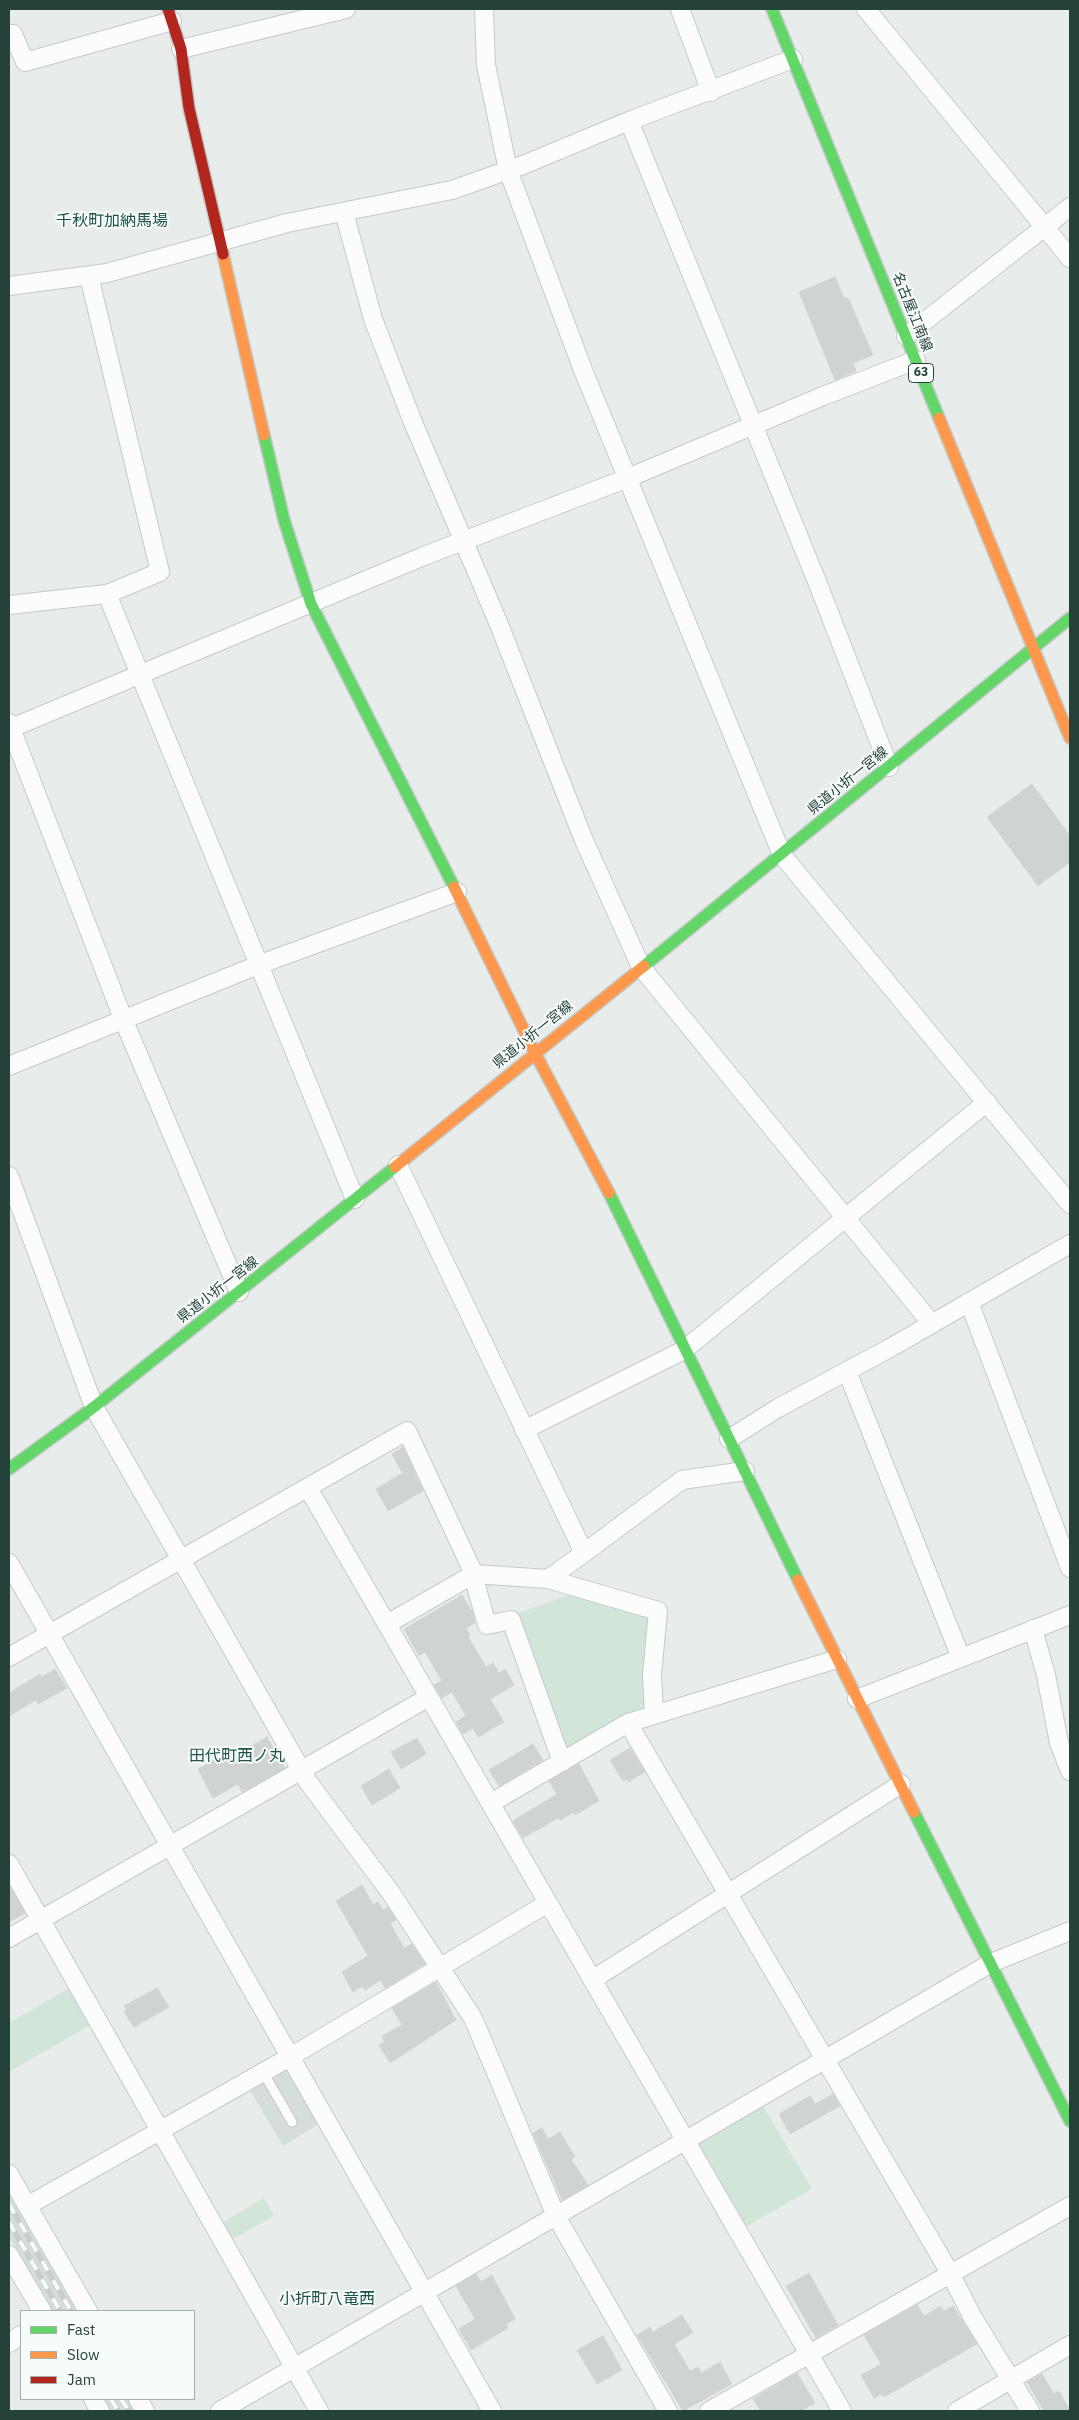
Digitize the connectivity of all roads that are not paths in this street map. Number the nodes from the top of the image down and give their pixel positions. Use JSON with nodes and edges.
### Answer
{"nodes":[{"id":1,"x":346,"y":9,"type":"edge"},
{"id":2,"x":484,"y":9,"type":"edge"},
{"id":3,"x":680,"y":9,"type":"edge"},
{"id":4,"x":772,"y":9,"type":"edge"},
{"id":5,"x":866,"y":9,"type":"edge"},
{"id":6,"x":170,"y":15,"type":"edge"},
{"id":7,"x":9,"y":34,"type":"edge"},
{"id":8,"x":181,"y":49,"type":"junction"},
{"id":9,"x":793,"y":59,"type":"junction"},
{"id":10,"x":711,"y":92,"type":"junction"},
{"id":11,"x":629,"y":122,"type":"junction"},
{"id":12,"x":508,"y":170,"type":"junction"},
{"id":13,"x":1070,"y":207,"type":"edge"},
{"id":14,"x":344,"y":212,"type":"junction"},
{"id":15,"x":1045,"y":228,"type":"junction"},
{"id":16,"x":221,"y":240,"type":"junction"},
{"id":17,"x":1070,"y":258,"type":"edge"},
{"id":18,"x":88,"y":276,"type":"junction"},
{"id":19,"x":9,"y":286,"type":"edge"},
{"id":20,"x":906,"y":336,"type":"junction"},
{"id":21,"x":916,"y":360,"type":"junction"},
{"id":22,"x":752,"y":426,"type":"junction"},
{"id":23,"x":628,"y":478,"type":"junction"},
{"id":24,"x":464,"y":540,"type":"junction"},
{"id":25,"x":106,"y":594,"type":"junction"},
{"id":26,"x":311,"y":604,"type":"junction"},
{"id":27,"x":9,"y":605,"type":"edge"},
{"id":28,"x":1070,"y":618,"type":"edge"},
{"id":29,"x":1034,"y":648,"type":"junction"},
{"id":30,"x":140,"y":674,"type":"junction"},
{"id":31,"x":9,"y":727,"type":"edge"},
{"id":32,"x":1070,"y":738,"type":"edge"},
{"id":33,"x":889,"y":767,"type":"junction"},
{"id":34,"x":782,"y":855,"type":"junction"},
{"id":35,"x":457,"y":892,"type":"junction"},
{"id":36,"x":258,"y":966,"type":"junction"},
{"id":37,"x":641,"y":967,"type":"junction"},
{"id":38,"x":124,"y":1021,"type":"junction"},
{"id":39,"x":535,"y":1053,"type":"junction"},
{"id":40,"x":9,"y":1066,"type":"edge"},
{"id":41,"x":987,"y":1102,"type":"junction"},
{"id":42,"x":398,"y":1164,"type":"junction"},
{"id":43,"x":9,"y":1176,"type":"edge"},
{"id":44,"x":355,"y":1199,"type":"junction"},
{"id":45,"x":1070,"y":1204,"type":"edge"},
{"id":46,"x":845,"y":1218,"type":"junction"},
{"id":47,"x":1070,"y":1244,"type":"edge"},
{"id":48,"x":239,"y":1292,"type":"junction"},
{"id":49,"x":969,"y":1302,"type":"junction"},
{"id":50,"x":932,"y":1324,"type":"junction"},
{"id":51,"x":684,"y":1350,"type":"junction"},
{"id":52,"x":847,"y":1371,"type":"junction"},
{"id":53,"x":94,"y":1408,"type":"junction"},
{"id":54,"x":524,"y":1430,"type":"junction"},
{"id":55,"x":729,"y":1440,"type":"junction"},
{"id":56,"x":9,"y":1469,"type":"edge"},
{"id":57,"x":745,"y":1471,"type":"junction"},
{"id":58,"x":308,"y":1488,"type":"junction"},
{"id":59,"x":584,"y":1553,"type":"junction"},
{"id":60,"x":181,"y":1560,"type":"junction"},
{"id":61,"x":9,"y":1563,"type":"edge"},
{"id":62,"x":1070,"y":1568,"type":"edge"},
{"id":63,"x":473,"y":1575,"type":"junction"},
{"id":64,"x":548,"y":1580,"type":"junction"},
{"id":65,"x":1070,"y":1615,"type":"edge"},
{"id":66,"x":387,"y":1624,"type":"junction"},
{"id":67,"x":1033,"y":1629,"type":"junction"},
{"id":68,"x":49,"y":1634,"type":"junction"},
{"id":69,"x":9,"y":1657,"type":"edge"},
{"id":70,"x":961,"y":1658,"type":"junction"},
{"id":71,"x":837,"y":1659,"type":"junction"},
{"id":72,"x":429,"y":1697,"type":"junction"},
{"id":73,"x":857,"y":1699,"type":"junction"},
{"id":74,"x":654,"y":1715,"type":"junction"},
{"id":75,"x":628,"y":1723,"type":"junction"},
{"id":76,"x":562,"y":1762,"type":"junction"},
{"id":77,"x":301,"y":1770,"type":"junction"},
{"id":78,"x":1070,"y":1771,"type":"edge"},
{"id":79,"x":901,"y":1784,"type":"junction"},
{"id":80,"x":490,"y":1803,"type":"junction"},
{"id":81,"x":170,"y":1846,"type":"junction"},
{"id":82,"x":9,"y":1864,"type":"edge"},
{"id":83,"x":728,"y":1893,"type":"junction"},
{"id":84,"x":548,"y":1903,"type":"junction"},
{"id":85,"x":39,"y":1920,"type":"junction"},
{"id":86,"x":1070,"y":1931,"type":"edge"},
{"id":87,"x":9,"y":1938,"type":"edge"},
{"id":88,"x":991,"y":1963,"type":"junction"},
{"id":89,"x":438,"y":1969,"type":"junction"},
{"id":90,"x":592,"y":1980,"type":"junction"},
{"id":91,"x":290,"y":2057,"type":"junction"},
{"id":92,"x":824,"y":2059,"type":"junction"},
{"id":93,"x":263,"y":2072,"type":"junction"},
{"id":94,"x":1070,"y":2121,"type":"edge"},
{"id":95,"x":292,"y":2122,"type":"dead end"},
{"id":96,"x":159,"y":2131,"type":"junction"},
{"id":97,"x":685,"y":2140,"type":"junction"},
{"id":98,"x":9,"y":2174,"type":"edge"},
{"id":99,"x":27,"y":2206,"type":"junction"},
{"id":100,"x":1070,"y":2206,"type":"edge"},
{"id":101,"x":556,"y":2216,"type":"junction"},
{"id":102,"x":9,"y":2255,"type":"edge"},
{"id":103,"x":950,"y":2274,"type":"junction"},
{"id":104,"x":424,"y":2292,"type":"junction"},
{"id":105,"x":41,"y":2310,"type":"edge"},
{"id":106,"x":87,"y":2310,"type":"edge"},
{"id":107,"x":20,"y":2336,"type":"edge"},
{"id":108,"x":9,"y":2343,"type":"edge"},
{"id":109,"x":1070,"y":2345,"type":"edge"},
{"id":110,"x":809,"y":2354,"type":"junction"},
{"id":111,"x":294,"y":2368,"type":"junction"},
{"id":112,"x":1012,"y":2379,"type":"junction"},
{"id":113,"x":94,"y":2400,"type":"edge"},
{"id":114,"x":139,"y":2400,"type":"edge"},
{"id":115,"x":100,"y":2411,"type":"edge"},
{"id":116,"x":145,"y":2411,"type":"edge"},
{"id":117,"x":220,"y":2411,"type":"edge"},
{"id":118,"x":319,"y":2411,"type":"edge"},
{"id":119,"x":492,"y":2411,"type":"edge"},
{"id":120,"x":668,"y":2411,"type":"edge"},
{"id":121,"x":709,"y":2411,"type":"edge"},
{"id":122,"x":842,"y":2411,"type":"edge"},
{"id":123,"x":957,"y":2411,"type":"edge"},
{"id":124,"x":1030,"y":2411,"type":"edge"}],
"edges":[{"from":1,"to":8,"type":"street"},
{"from":2,"to":12,"type":"street"},
{"from":3,"to":10,"type":"street"},
{"from":4,"to":9,"type":"street","name":"名古屋江南線","number":"63"},
{"from":5,"to":15,"type":"street"},
{"from":6,"to":7,"type":"street"},
{"from":6,"to":8,"type":"street"},
{"from":8,"to":16,"type":"street"},
{"from":9,"to":10,"type":"street"},
{"from":9,"to":20,"type":"street","name":"名古屋江南線","number":"63"},
{"from":10,"to":11,"type":"street"},
{"from":11,"to":12,"type":"street"},
{"from":11,"to":22,"type":"street"},
{"from":12,"to":14,"type":"street"},
{"from":12,"to":23,"type":"street"},
{"from":13,"to":15,"type":"street"},
{"from":14,"to":16,"type":"street"},
{"from":14,"to":24,"type":"street"},
{"from":15,"to":17,"type":"street"},
{"from":15,"to":20,"type":"street"},
{"from":16,"to":18,"type":"street"},
{"from":16,"to":26,"type":"street"},
{"from":18,"to":19,"type":"street"},
{"from":18,"to":25,"type":"street"},
{"from":20,"to":21,"type":"street","name":"名古屋江南線","number":"63"},
{"from":21,"to":22,"type":"street"},
{"from":21,"to":29,"type":"street","name":"名古屋江南線","number":"63"},
{"from":22,"to":23,"type":"street"},
{"from":22,"to":33,"type":"street"},
{"from":23,"to":24,"type":"street"},
{"from":23,"to":34,"type":"street"},
{"from":24,"to":26,"type":"street"},
{"from":24,"to":37,"type":"street"},
{"from":25,"to":27,"type":"street"},
{"from":25,"to":30,"type":"street"},
{"from":26,"to":30,"type":"street"},
{"from":26,"to":35,"type":"street"},
{"from":28,"to":29,"type":"street","name":"県道小折一宮線"},
{"from":29,"to":32,"type":"street","name":"名古屋江南線","number":"63"},
{"from":29,"to":33,"type":"street","name":"県道小折一宮線"},
{"from":30,"to":31,"type":"street"},
{"from":30,"to":36,"type":"street"},
{"from":31,"to":38,"type":"street"},
{"from":33,"to":34,"type":"street","name":"県道小折一宮線"},
{"from":34,"to":37,"type":"street","name":"県道小折一宮線"},
{"from":34,"to":41,"type":"street"},
{"from":35,"to":36,"type":"street"},
{"from":35,"to":39,"type":"street"},
{"from":36,"to":38,"type":"street"},
{"from":36,"to":44,"type":"street"},
{"from":37,"to":39,"type":"street","name":"県道小折一宮線"},
{"from":37,"to":46,"type":"street"},
{"from":38,"to":40,"type":"street"},
{"from":38,"to":48,"type":"street"},
{"from":39,"to":42,"type":"street","name":"県道小折一宮線"},
{"from":39,"to":51,"type":"street"},
{"from":41,"to":45,"type":"street"},
{"from":41,"to":46,"type":"street"},
{"from":42,"to":44,"type":"street","name":"県道小折一宮線"},
{"from":42,"to":54,"type":"street"},
{"from":43,"to":53,"type":"street"},
{"from":44,"to":48,"type":"street","name":"県道小折一宮線"},
{"from":46,"to":50,"type":"street"},
{"from":46,"to":51,"type":"street"},
{"from":47,"to":49,"type":"street"},
{"from":48,"to":53,"type":"street","name":"県道小折一宮線"},
{"from":49,"to":50,"type":"street"},
{"from":49,"to":62,"type":"street"},
{"from":50,"to":52,"type":"street"},
{"from":51,"to":54,"type":"street"},
{"from":51,"to":55,"type":"street"},
{"from":52,"to":55,"type":"street"},
{"from":52,"to":70,"type":"street"},
{"from":53,"to":56,"type":"street","name":"県道小折一宮線"},
{"from":53,"to":60,"type":"street"},
{"from":54,"to":59,"type":"street"},
{"from":55,"to":57,"type":"street"},
{"from":57,"to":59,"type":"street"},
{"from":57,"to":71,"type":"street"},
{"from":58,"to":60,"type":"street"},
{"from":58,"to":63,"type":"street"},
{"from":58,"to":66,"type":"street"},
{"from":59,"to":64,"type":"street"},
{"from":60,"to":68,"type":"street"},
{"from":60,"to":77,"type":"street"},
{"from":61,"to":68,"type":"street"},
{"from":63,"to":64,"type":"street"},
{"from":63,"to":66,"type":"street"},
{"from":63,"to":76,"type":"street"},
{"from":64,"to":74,"type":"street"},
{"from":65,"to":67,"type":"street"},
{"from":66,"to":72,"type":"street"},
{"from":67,"to":70,"type":"street"},
{"from":67,"to":78,"type":"street"},
{"from":68,"to":69,"type":"street"},
{"from":68,"to":81,"type":"street"},
{"from":70,"to":73,"type":"street"},
{"from":71,"to":73,"type":"street"},
{"from":71,"to":74,"type":"street"},
{"from":72,"to":77,"type":"street"},
{"from":72,"to":80,"type":"street"},
{"from":73,"to":79,"type":"street"},
{"from":74,"to":75,"type":"street"},
{"from":75,"to":76,"type":"street"},
{"from":75,"to":83,"type":"street"},
{"from":76,"to":80,"type":"street"},
{"from":77,"to":81,"type":"street"},
{"from":77,"to":89,"type":"street"},
{"from":79,"to":83,"type":"street"},
{"from":79,"to":88,"type":"street"},
{"from":80,"to":84,"type":"street"},
{"from":81,"to":85,"type":"street"},
{"from":81,"to":91,"type":"street"},
{"from":82,"to":85,"type":"street"},
{"from":83,"to":90,"type":"street"},
{"from":83,"to":92,"type":"street"},
{"from":84,"to":89,"type":"street"},
{"from":84,"to":90,"type":"street"},
{"from":85,"to":87,"type":"street"},
{"from":85,"to":96,"type":"street"},
{"from":86,"to":88,"type":"street"},
{"from":88,"to":92,"type":"street"},
{"from":88,"to":94,"type":"street"},
{"from":89,"to":91,"type":"street"},
{"from":89,"to":101,"type":"street"},
{"from":90,"to":97,"type":"street"},
{"from":91,"to":93,"type":"street"},
{"from":91,"to":104,"type":"street"},
{"from":92,"to":97,"type":"street"},
{"from":92,"to":103,"type":"street"},
{"from":93,"to":95,"type":"lane"},
{"from":93,"to":96,"type":"street"},
{"from":96,"to":99,"type":"street"},
{"from":96,"to":111,"type":"street"},
{"from":97,"to":101,"type":"street"},
{"from":97,"to":110,"type":"street"},
{"from":98,"to":99,"type":"street"},
{"from":99,"to":106,"type":"street"},
{"from":100,"to":103,"type":"street"},
{"from":101,"to":104,"type":"street"},
{"from":101,"to":120,"type":"street"},
{"from":102,"to":105,"type":"street"},
{"from":103,"to":110,"type":"street"},
{"from":103,"to":112,"type":"street"},
{"from":104,"to":111,"type":"street"},
{"from":104,"to":119,"type":"street"},
{"from":107,"to":108,"type":"street"},
{"from":109,"to":112,"type":"street"},
{"from":110,"to":121,"type":"street"},
{"from":110,"to":122,"type":"street"},
{"from":111,"to":117,"type":"street"},
{"from":111,"to":118,"type":"street"},
{"from":112,"to":123,"type":"street"},
{"from":112,"to":124,"type":"street"},
{"from":113,"to":115,"type":"street"},
{"from":114,"to":116,"type":"street"}]}
